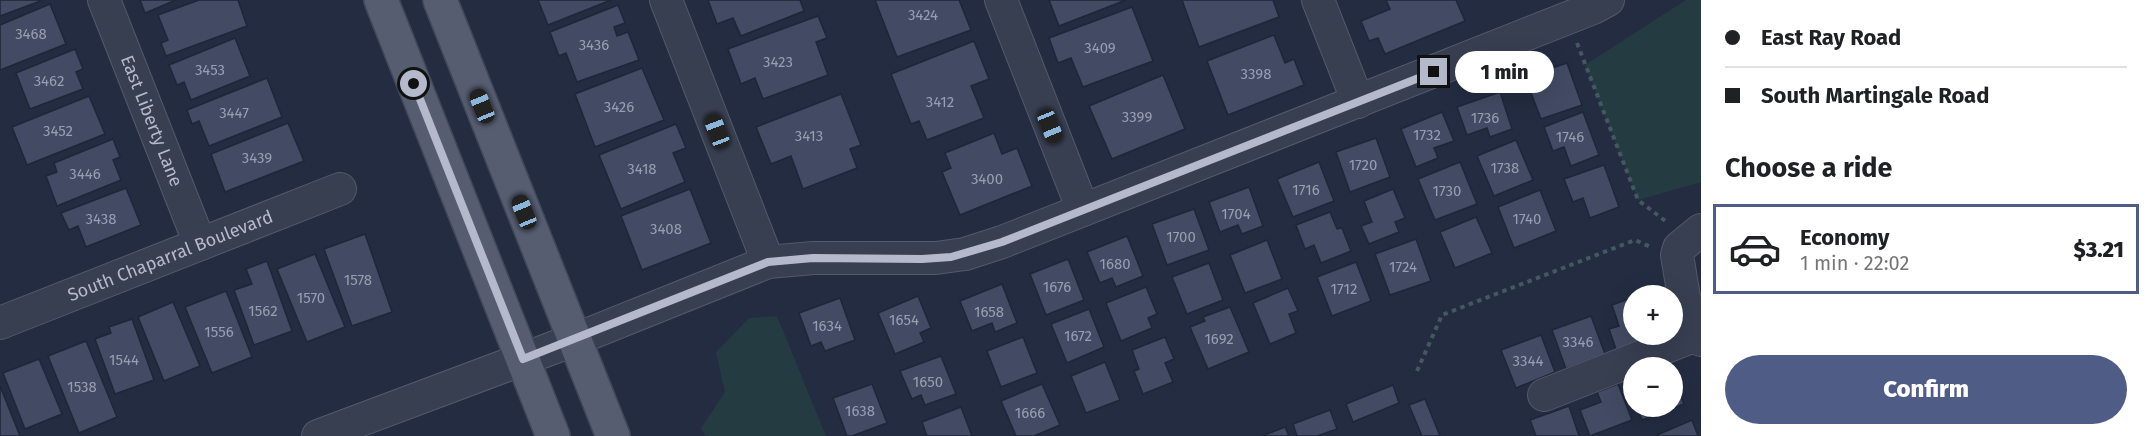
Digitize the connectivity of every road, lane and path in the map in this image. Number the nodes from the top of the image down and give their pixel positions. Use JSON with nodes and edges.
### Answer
{"nodes":[{"id":1,"x":104,"y":0,"type":"edge"},
{"id":2,"x":381,"y":0,"type":"edge"},
{"id":3,"x":440,"y":0,"type":"edge"},
{"id":4,"x":666,"y":0,"type":"edge"},
{"id":5,"x":1001,"y":0,"type":"edge"},
{"id":6,"x":1318,"y":0,"type":"edge"},
{"id":7,"x":1608,"y":0,"type":"edge"},
{"id":8,"x":1567,"y":18,"type":"junction"},
{"id":9,"x":1358,"y":102,"type":"junction"},
{"id":10,"x":340,"y":189,"type":"dead end"},
{"id":11,"x":1083,"y":210,"type":"junction"},
{"id":12,"x":1701,"y":230,"type":"edge"},
{"id":13,"x":200,"y":244,"type":"junction"},
{"id":14,"x":1663,"y":244,"type":"junction"},
{"id":15,"x":768,"y":262,"type":"junction"},
{"id":16,"x":0,"y":323,"type":"edge"},
{"id":17,"x":1700,"y":337,"type":"edge"},
{"id":18,"x":574,"y":340,"type":"junction"},
{"id":19,"x":523,"y":359,"type":"junction"},
{"id":20,"x":1417,"y":371,"type":"dead end"},
{"id":21,"x":1544,"y":395,"type":"dead end"},
{"id":22,"x":318,"y":436,"type":"edge"},
{"id":23,"x":553,"y":436,"type":"edge"},
{"id":24,"x":613,"y":436,"type":"edge"}],
"edges":[{"from":1,"to":13,"type":"street","name":"East Liberty Lane"},
{"from":2,"to":19,"type":"main road"},
{"from":3,"to":18,"type":"main road"},
{"from":4,"to":15,"type":"street"},
{"from":5,"to":11,"type":"street"},
{"from":6,"to":9,"type":"street"},
{"from":7,"to":8,"type":"street"},
{"from":8,"to":9,"type":"street"},
{"from":8,"to":14,"type":"path"},
{"from":9,"to":11,"type":"street"},
{"from":10,"to":13,"type":"street","name":"South Chaparral Boulevard"},
{"from":11,"to":15,"type":"street"},
{"from":12,"to":14,"type":"street"},
{"from":13,"to":16,"type":"street","name":"South Chaparral Boulevard"},
{"from":14,"to":17,"type":"street"},
{"from":14,"to":20,"type":"path"},
{"from":15,"to":18,"type":"street"},
{"from":17,"to":21,"type":"street"},
{"from":18,"to":19,"type":"street"},
{"from":18,"to":24,"type":"main road"},
{"from":19,"to":22,"type":"street"},
{"from":19,"to":23,"type":"main road"}]}
